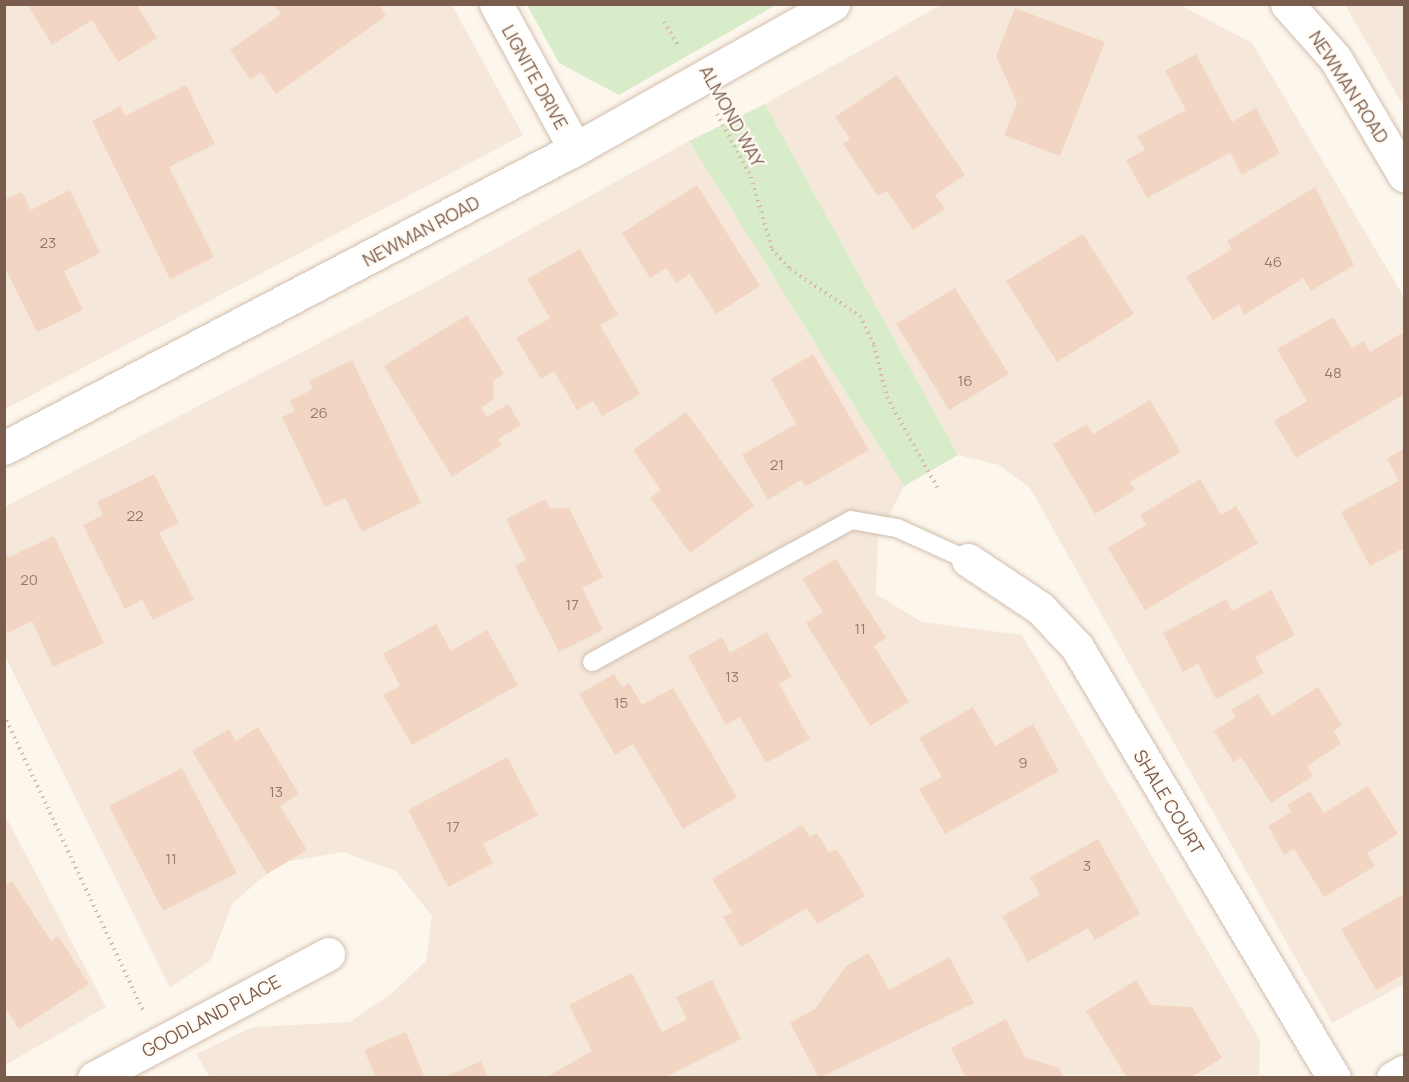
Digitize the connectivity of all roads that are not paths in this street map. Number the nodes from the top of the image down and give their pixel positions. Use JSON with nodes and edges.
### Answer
{"nodes":[{"id":1,"x":496,"y":4,"type":"edge"},
{"id":2,"x":833,"y":4,"type":"edge"},
{"id":3,"x":1287,"y":4,"type":"edge"},
{"id":4,"x":575,"y":149,"type":"junction"},
{"id":5,"x":1404,"y":175,"type":"edge"},
{"id":6,"x":4,"y":448,"type":"edge"},
{"id":7,"x":968,"y":560,"type":"joint"},
{"id":8,"x":592,"y":662,"type":"dead end"},
{"id":9,"x":328,"y":954,"type":"dead end"},
{"id":10,"x":1404,"y":1072,"type":"edge"},
{"id":11,"x":94,"y":1077,"type":"edge"},
{"id":12,"x":1334,"y":1077,"type":"edge"},
{"id":13,"x":1393,"y":1077,"type":"edge"}],
"edges":[{"from":1,"to":4,"type":"street","name":"LIGNITE DRIVE"},
{"from":2,"to":4,"type":"street","name":"NEWMAN ROAD"},
{"from":3,"to":5,"type":"street","name":"NEWMAN ROAD"},
{"from":4,"to":6,"type":"street","name":"NEWMAN ROAD"},
{"from":7,"to":8,"type":"lane"},
{"from":7,"to":12,"type":"street","name":"SHALE COURT"},
{"from":9,"to":11,"type":"street","name":"GOODLAND PLACE"},
{"from":10,"to":13,"type":"street"}]}
